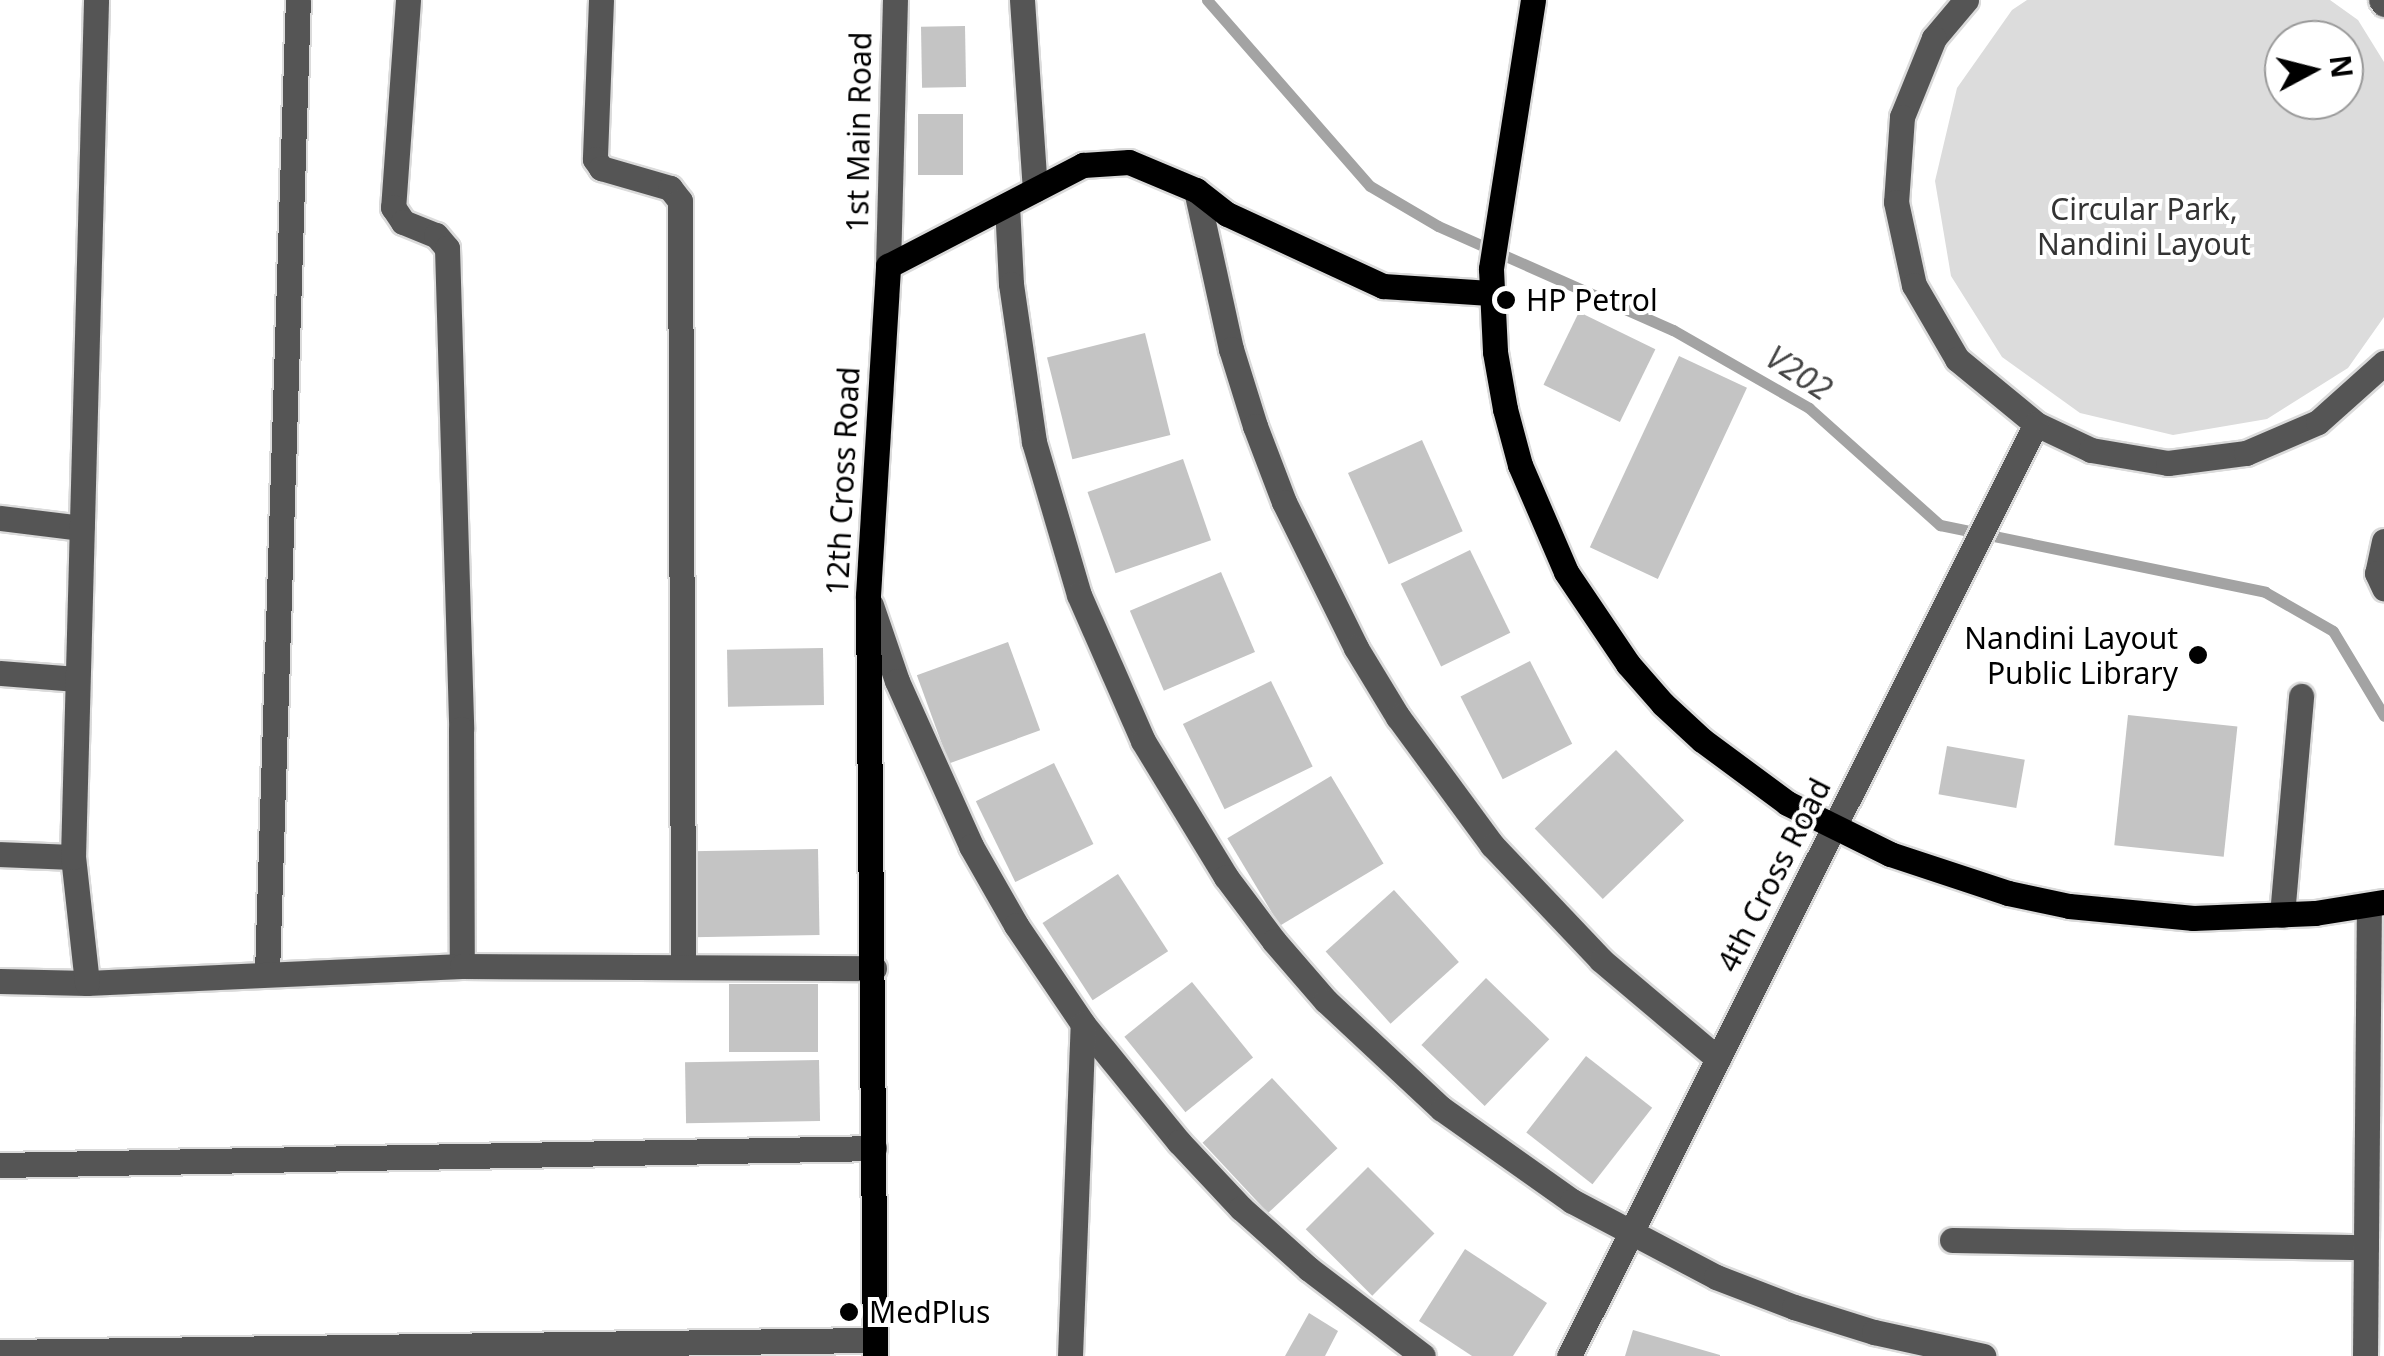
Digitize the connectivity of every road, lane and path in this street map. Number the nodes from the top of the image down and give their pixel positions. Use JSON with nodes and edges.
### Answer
{"nodes":[{"id":1,"x":96,"y":0,"type":"edge"},
{"id":2,"x":298,"y":0,"type":"edge"},
{"id":3,"x":408,"y":0,"type":"edge"},
{"id":4,"x":602,"y":0,"type":"edge"},
{"id":5,"x":894,"y":0,"type":"edge"},
{"id":6,"x":1022,"y":0,"type":"edge"},
{"id":7,"x":1533,"y":0,"type":"edge"},
{"id":8,"x":1966,"y":0,"type":"edge"},
{"id":9,"x":1035,"y":190,"type":"junction"},
{"id":10,"x":1196,"y":190,"type":"junction"},
{"id":11,"x":1007,"y":205,"type":"junction"},
{"id":12,"x":888,"y":266,"type":"junction"},
{"id":13,"x":1491,"y":281,"type":"junction"},
{"id":14,"x":2384,"y":363,"type":"edge"},
{"id":15,"x":2036,"y":424,"type":"junction"},
{"id":16,"x":0,"y":518,"type":"edge"},
{"id":17,"x":81,"y":528,"type":"junction"},
{"id":18,"x":2384,"y":541,"type":"edge"},
{"id":19,"x":2384,"y":588,"type":"edge"},
{"id":20,"x":868,"y":594,"type":"junction"},
{"id":21,"x":0,"y":674,"type":"edge"},
{"id":22,"x":77,"y":678,"type":"junction"},
{"id":23,"x":2302,"y":696,"type":"dead end"},
{"id":24,"x":1834,"y":828,"type":"junction"},
{"id":25,"x":0,"y":854,"type":"edge"},
{"id":26,"x":73,"y":857,"type":"junction"},
{"id":27,"x":2377,"y":904,"type":"edge"},
{"id":28,"x":2282,"y":915,"type":"junction"},
{"id":29,"x":683,"y":964,"type":"junction"},
{"id":30,"x":462,"y":966,"type":"junction"},
{"id":31,"x":874,"y":968,"type":"junction"},
{"id":32,"x":266,"y":973,"type":"junction"},
{"id":33,"x":0,"y":982,"type":"edge"},
{"id":34,"x":86,"y":982,"type":"junction"},
{"id":35,"x":1082,"y":1024,"type":"junction"},
{"id":36,"x":1718,"y":1059,"type":"junction"},
{"id":37,"x":874,"y":1148,"type":"junction"},
{"id":38,"x":0,"y":1165,"type":"edge"},
{"id":39,"x":1630,"y":1235,"type":"junction"},
{"id":40,"x":1952,"y":1240,"type":"dead end"},
{"id":41,"x":2366,"y":1247,"type":"junction"},
{"id":42,"x":875,"y":1348,"type":"edge"},
{"id":43,"x":0,"y":1352,"type":"edge"},
{"id":44,"x":1070,"y":1356,"type":"edge"},
{"id":45,"x":1424,"y":1356,"type":"edge"},
{"id":46,"x":1569,"y":1356,"type":"edge"},
{"id":47,"x":1983,"y":1356,"type":"edge"},
{"id":48,"x":2365,"y":1356,"type":"edge"}],
"edges":[{"from":1,"to":17,"type":"street"},
{"from":2,"to":32,"type":"street"},
{"from":3,"to":30,"type":"street"},
{"from":4,"to":29,"type":"street"},
{"from":5,"to":12,"type":"street","name":"1st Main Road"},
{"from":6,"to":9,"type":"street"},
{"from":7,"to":13,"type":"main road"},
{"from":8,"to":15,"type":"street"},
{"from":9,"to":10,"type":"main road"},
{"from":9,"to":11,"type":"main road"},
{"from":10,"to":13,"type":"main road"},
{"from":10,"to":36,"type":"street"},
{"from":11,"to":12,"type":"main road"},
{"from":11,"to":39,"type":"street"},
{"from":12,"to":20,"type":"main road","name":"12th Cross Road"},
{"from":13,"to":24,"type":"main road"},
{"from":14,"to":15,"type":"street"},
{"from":15,"to":24,"type":"street","name":"4th Cross Road"},
{"from":16,"to":17,"type":"street"},
{"from":17,"to":22,"type":"street"},
{"from":18,"to":19,"type":"street"},
{"from":20,"to":31,"type":"main road","name":"12th Cross Road"},
{"from":20,"to":35,"type":"street"},
{"from":21,"to":22,"type":"street"},
{"from":22,"to":26,"type":"street"},
{"from":23,"to":28,"type":"street"},
{"from":24,"to":28,"type":"main road"},
{"from":24,"to":36,"type":"street","name":"4th Cross Road"},
{"from":25,"to":26,"type":"street"},
{"from":26,"to":34,"type":"street"},
{"from":27,"to":28,"type":"main road"},
{"from":27,"to":41,"type":"street"},
{"from":29,"to":30,"type":"street"},
{"from":29,"to":31,"type":"street"},
{"from":30,"to":32,"type":"street"},
{"from":31,"to":37,"type":"main road","name":"12th Cross Road"},
{"from":32,"to":34,"type":"street"},
{"from":33,"to":34,"type":"street"},
{"from":35,"to":44,"type":"street"},
{"from":35,"to":45,"type":"street"},
{"from":36,"to":39,"type":"street","name":"4th Cross Road"},
{"from":37,"to":38,"type":"street"},
{"from":37,"to":42,"type":"main road","name":"12th Cross Road"},
{"from":39,"to":46,"type":"street","name":"4th Cross Road"},
{"from":39,"to":47,"type":"street"},
{"from":40,"to":41,"type":"street"},
{"from":41,"to":48,"type":"street"},
{"from":42,"to":43,"type":"street"}]}
